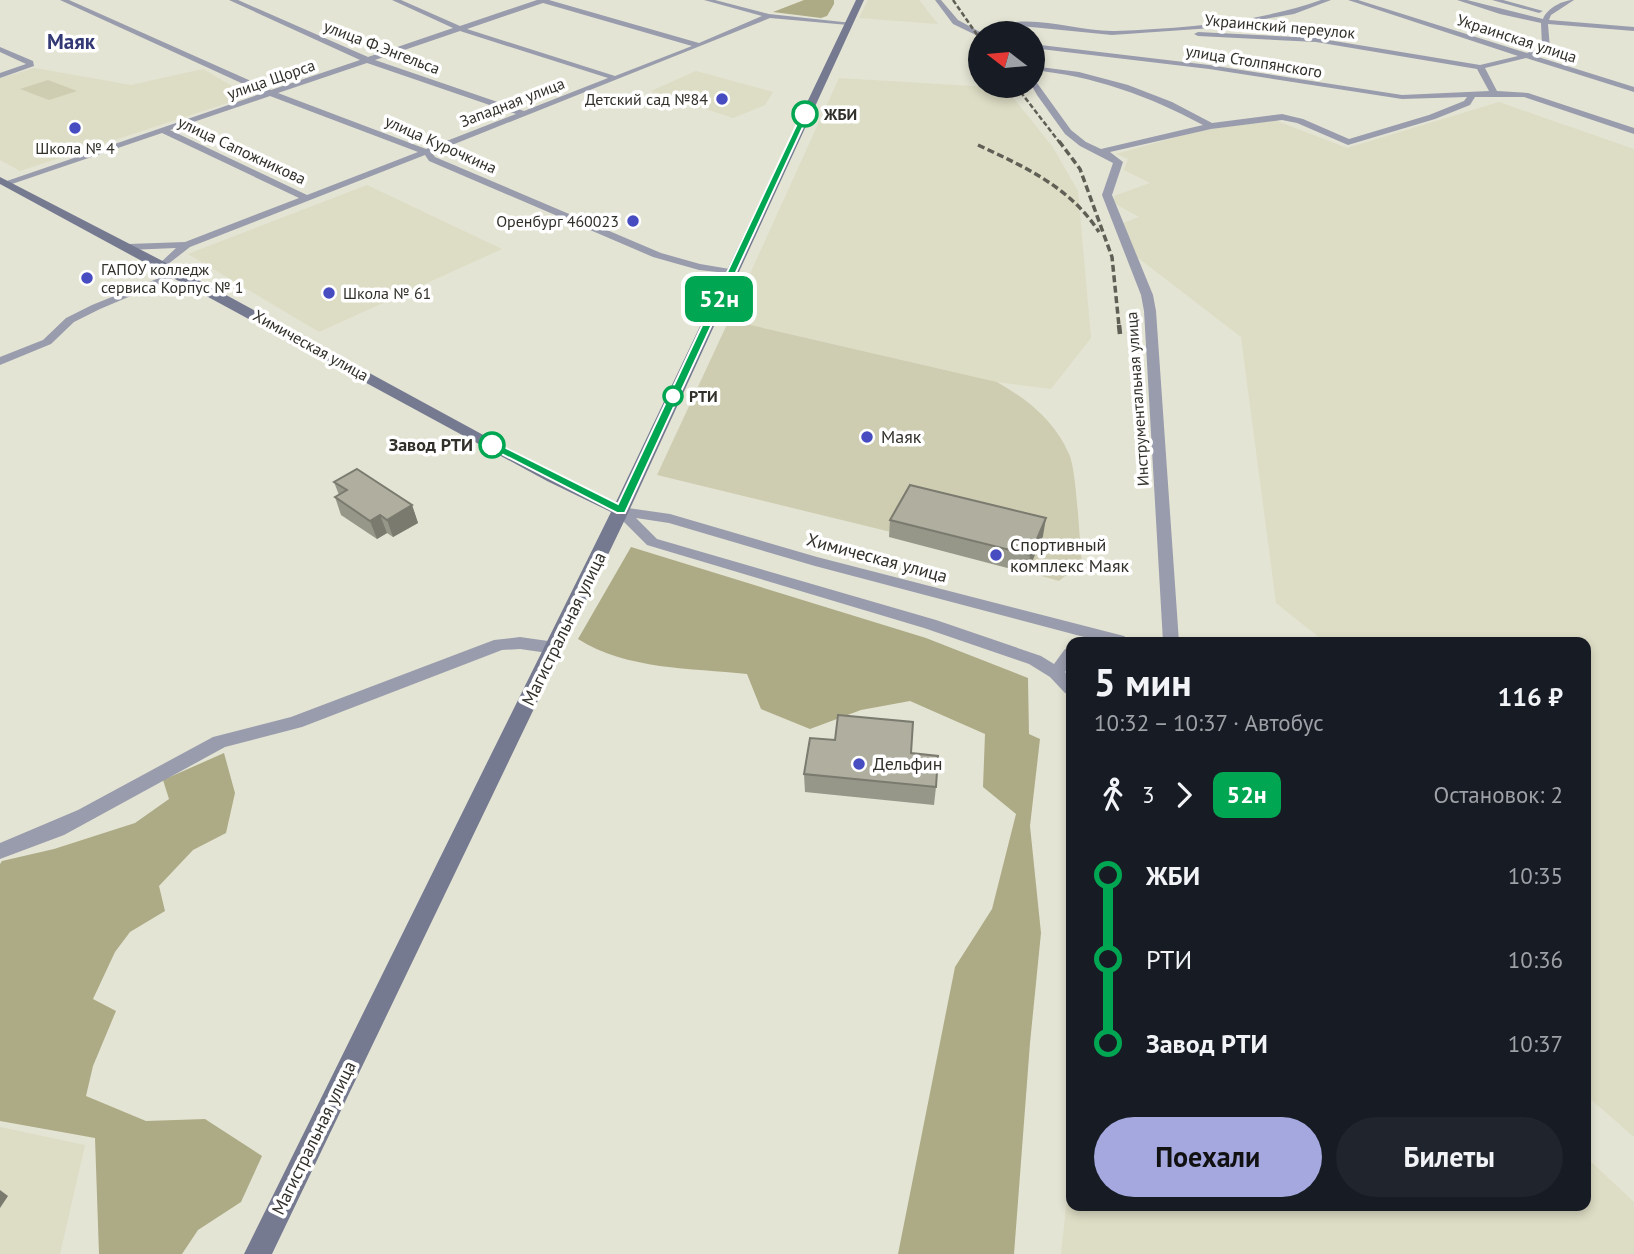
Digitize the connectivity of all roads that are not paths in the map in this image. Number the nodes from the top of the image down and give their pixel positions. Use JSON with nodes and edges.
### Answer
{"nodes":[{"id":1,"x":63,"y":0,"type":"edge"},
{"id":2,"x":232,"y":0,"type":"edge"},
{"id":3,"x":395,"y":0,"type":"edge"},
{"id":4,"x":543,"y":0,"type":"edge"},
{"id":5,"x":707,"y":0,"type":"edge"},
{"id":6,"x":860,"y":0,"type":"edge"},
{"id":7,"x":938,"y":0,"type":"edge"},
{"id":8,"x":1328,"y":0,"type":"edge"},
{"id":9,"x":1351,"y":0,"type":"edge"},
{"id":10,"x":1460,"y":0,"type":"edge"},
{"id":11,"x":1495,"y":0,"type":"edge"},
{"id":12,"x":1571,"y":0,"type":"edge"},
{"id":13,"x":769,"y":16,"type":"junction"},
{"id":14,"x":1546,"y":18,"type":"junction"},
{"id":15,"x":848,"y":23,"type":"junction"},
{"id":16,"x":1045,"y":26,"type":"edge"},
{"id":17,"x":461,"y":29,"type":"junction"},
{"id":18,"x":1634,"y":29,"type":"edge"},
{"id":19,"x":1160,"y":30,"type":"junction"},
{"id":20,"x":968,"y":31,"type":"edge"},
{"id":21,"x":698,"y":45,"type":"junction"},
{"id":22,"x":1045,"y":48,"type":"edge"},
{"id":23,"x":0,"y":49,"type":"edge"},
{"id":24,"x":1527,"y":56,"type":"junction"},
{"id":25,"x":367,"y":60,"type":"junction"},
{"id":26,"x":1480,"y":68,"type":"junction"},
{"id":27,"x":1045,"y":69,"type":"edge"},
{"id":28,"x":0,"y":76,"type":"edge"},
{"id":29,"x":615,"y":78,"type":"junction"},
{"id":30,"x":1634,"y":90,"type":"edge"},
{"id":31,"x":1493,"y":92,"type":"junction"},
{"id":32,"x":272,"y":94,"type":"junction"},
{"id":33,"x":1472,"y":94,"type":"junction"},
{"id":34,"x":1041,"y":98,"type":"edge"},
{"id":35,"x":525,"y":114,"type":"junction"},
{"id":36,"x":1211,"y":126,"type":"junction"},
{"id":37,"x":163,"y":130,"type":"junction"},
{"id":38,"x":1634,"y":131,"type":"edge"},
{"id":39,"x":1103,"y":151,"type":"junction"},
{"id":40,"x":428,"y":152,"type":"junction"},
{"id":41,"x":3,"y":182,"type":"edge"},
{"id":42,"x":309,"y":199,"type":"junction"},
{"id":43,"x":186,"y":245,"type":"junction"},
{"id":44,"x":128,"y":247,"type":"junction"},
{"id":45,"x":163,"y":265,"type":"junction"},
{"id":46,"x":732,"y":272,"type":"junction"},
{"id":47,"x":178,"y":274,"type":"junction"},
{"id":48,"x":0,"y":361,"type":"edge"},
{"id":49,"x":621,"y":511,"type":"junction"},
{"id":50,"x":1080,"y":637,"type":"edge"},
{"id":51,"x":1171,"y":637,"type":"edge"},
{"id":52,"x":555,"y":649,"type":"junction"},
{"id":53,"x":1066,"y":660,"type":"edge"},
{"id":54,"x":1056,"y":673,"type":"junction"},
{"id":55,"x":1066,"y":684,"type":"edge"},
{"id":56,"x":0,"y":851,"type":"edge"},
{"id":57,"x":258,"y":1254,"type":"edge"}],
"edges":[{"from":1,"to":32,"type":"street","name":"улица Курочкина"},
{"from":2,"to":25,"type":"street","name":"улица Ф.Энгельса"},
{"from":3,"to":17,"type":"street"},
{"from":4,"to":17,"type":"street","name":"улица Щорса"},
{"from":4,"to":21,"type":"street"},
{"from":5,"to":13,"type":"street"},
{"from":6,"to":15,"type":"street","name":"Магистральная улица"},
{"from":7,"to":20,"type":"street"},
{"from":8,"to":19,"type":"street"},
{"from":9,"to":24,"type":"street","name":"Украинская улица"},
{"from":10,"to":14,"type":"street"},
{"from":11,"to":14,"type":"street"},
{"from":12,"to":14,"type":"street"},
{"from":13,"to":15,"type":"street"},
{"from":13,"to":21,"type":"street","name":"Западная улица"},
{"from":14,"to":18,"type":"street"},
{"from":14,"to":24,"type":"street"},
{"from":15,"to":46,"type":"street","name":"Магистральная улица"},
{"from":16,"to":19,"type":"street"},
{"from":17,"to":25,"type":"street","name":"улица Щорса"},
{"from":17,"to":29,"type":"street"},
{"from":19,"to":26,"type":"street","name":"Украинский переулок"},
{"from":21,"to":29,"type":"street","name":"Западная улица"},
{"from":22,"to":33,"type":"street","name":"улица Столпянского"},
{"from":23,"to":28,"type":"street"},
{"from":24,"to":26,"type":"street"},
{"from":24,"to":30,"type":"street","name":"Украинская улица"},
{"from":25,"to":32,"type":"street","name":"улица Щорса"},
{"from":25,"to":35,"type":"street","name":"улица Ф.Энгельса"},
{"from":26,"to":31,"type":"street"},
{"from":27,"to":36,"type":"street"},
{"from":29,"to":35,"type":"street","name":"Западная улица"},
{"from":31,"to":33,"type":"street","name":"улица Столпянского"},
{"from":31,"to":38,"type":"street","name":"улица Столпянского"},
{"from":32,"to":37,"type":"street","name":"улица Щорса"},
{"from":32,"to":40,"type":"street","name":"улица Курочкина"},
{"from":33,"to":36,"type":"street","name":"улица Столпянского"},
{"from":34,"to":39,"type":"street"},
{"from":35,"to":40,"type":"street","name":"Западная улица"},
{"from":36,"to":39,"type":"street","name":"улица Столпянского"},
{"from":37,"to":41,"type":"street","name":"улица Щорса"},
{"from":37,"to":42,"type":"street","name":"улица Сапожникова"},
{"from":39,"to":51,"type":"street","name":"Инструментальная улица"},
{"from":40,"to":42,"type":"street","name":"Западная улица"},
{"from":40,"to":46,"type":"street","name":"улица Курочкина"},
{"from":41,"to":44,"type":"street","name":"Химическая улица"},
{"from":42,"to":43,"type":"street","name":"Западная улица"},
{"from":43,"to":44,"type":"street","name":"Западная улица"},
{"from":43,"to":45,"type":"street","name":"Западная улица"},
{"from":44,"to":45,"type":"street","name":"Химическая улица"},
{"from":45,"to":47,"type":"street","name":"Химическая улица"},
{"from":46,"to":49,"type":"street","name":"Магистральная улица"},
{"from":47,"to":48,"type":"street"},
{"from":47,"to":49,"type":"street","name":"Химическая улица"},
{"from":49,"to":50,"type":"street","name":"Химическая улица"},
{"from":49,"to":52,"type":"street","name":"Магистральная улица"},
{"from":49,"to":54,"type":"street","name":"Химическая улица"},
{"from":52,"to":56,"type":"street"},
{"from":52,"to":57,"type":"street","name":"Магистральная улица"},
{"from":53,"to":54,"type":"street"},
{"from":54,"to":55,"type":"street","name":"Химическая улица"}]}
